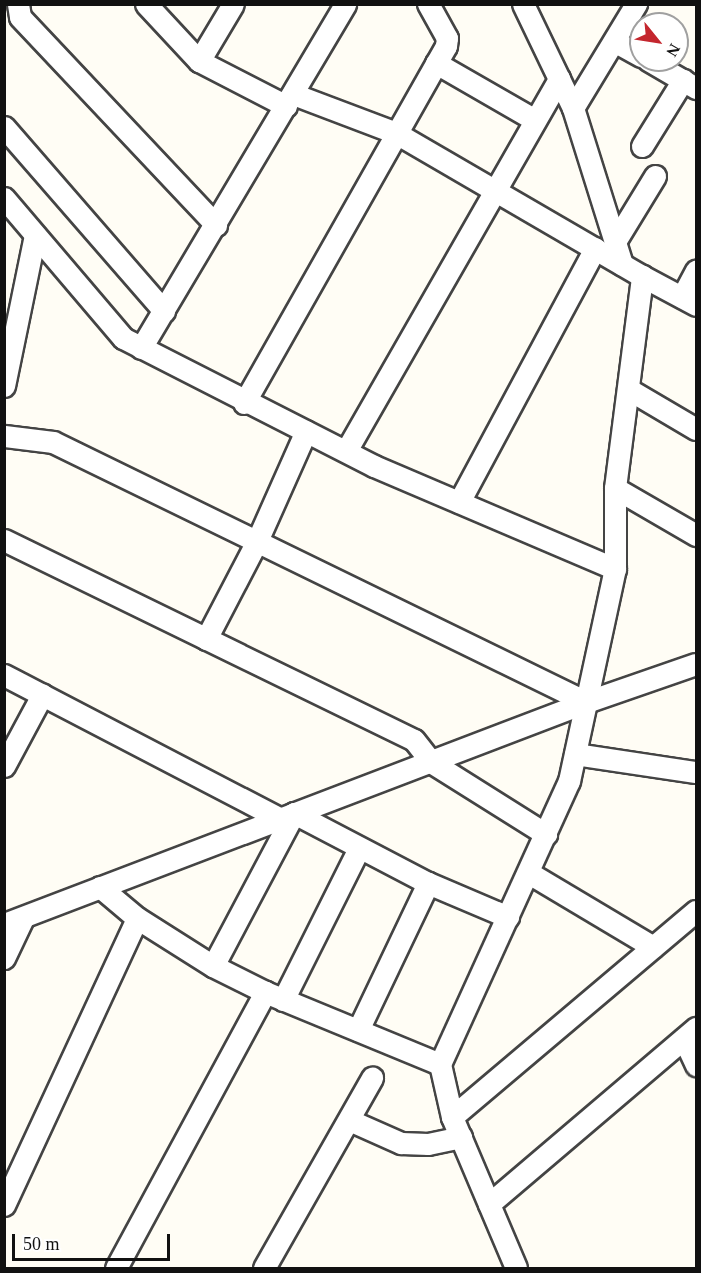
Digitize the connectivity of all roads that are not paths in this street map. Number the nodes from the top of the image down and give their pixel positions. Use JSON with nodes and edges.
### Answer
{"nodes":[{"id":1,"x":18,"y":4,"type":"edge"},
{"id":2,"x":146,"y":4,"type":"edge"},
{"id":3,"x":233,"y":4,"type":"edge"},
{"id":4,"x":345,"y":4,"type":"edge"},
{"id":5,"x":428,"y":4,"type":"edge"},
{"id":6,"x":523,"y":4,"type":"edge"},
{"id":7,"x":636,"y":4,"type":"edge"},
{"id":8,"x":614,"y":40,"type":"junction"},
{"id":9,"x":629,"y":49,"type":"edge"},
{"id":10,"x":199,"y":61,"type":"junction"},
{"id":11,"x":436,"y":63,"type":"junction"},
{"id":12,"x":668,"y":72,"type":"edge"},
{"id":13,"x":559,"y":79,"type":"junction"},
{"id":14,"x":689,"y":84,"type":"edge"},
{"id":15,"x":290,"y":100,"type":"junction"},
{"id":16,"x":573,"y":108,"type":"junction"},
{"id":17,"x":535,"y":120,"type":"junction"},
{"id":18,"x":4,"y":127,"type":"edge"},
{"id":19,"x":396,"y":133,"type":"junction"},
{"id":20,"x":642,"y":146,"type":"dead end"},
{"id":21,"x":655,"y":176,"type":"dead end"},
{"id":22,"x":495,"y":189,"type":"junction"},
{"id":23,"x":4,"y":198,"type":"edge"},
{"id":24,"x":216,"y":225,"type":"junction"},
{"id":25,"x":35,"y":235,"type":"junction"},
{"id":26,"x":616,"y":240,"type":"junction"},
{"id":27,"x":595,"y":248,"type":"junction"},
{"id":28,"x":622,"y":264,"type":"junction"},
{"id":29,"x":696,"y":271,"type":"edge"},
{"id":30,"x":642,"y":276,"type":"junction"},
{"id":31,"x":689,"y":301,"type":"edge"},
{"id":32,"x":164,"y":311,"type":"junction"},
{"id":33,"x":141,"y":348,"type":"junction"},
{"id":34,"x":4,"y":386,"type":"edge"},
{"id":35,"x":628,"y":389,"type":"junction"},
{"id":36,"x":244,"y":403,"type":"junction"},
{"id":37,"x":696,"y":429,"type":"edge"},
{"id":38,"x":306,"y":431,"type":"junction"},
{"id":39,"x":4,"y":436,"type":"edge"},
{"id":40,"x":346,"y":451,"type":"junction"},
{"id":41,"x":615,"y":488,"type":"junction"},
{"id":42,"x":459,"y":502,"type":"junction"},
{"id":43,"x":696,"y":535,"type":"edge"},
{"id":44,"x":4,"y":540,"type":"edge"},
{"id":45,"x":257,"y":541,"type":"junction"},
{"id":46,"x":615,"y":569,"type":"junction"},
{"id":47,"x":206,"y":639,"type":"junction"},
{"id":48,"x":696,"y":664,"type":"edge"},
{"id":49,"x":4,"y":675,"type":"edge"},
{"id":50,"x":42,"y":695,"type":"junction"},
{"id":51,"x":586,"y":702,"type":"junction"},
{"id":52,"x":575,"y":754,"type":"junction"},
{"id":53,"x":431,"y":762,"type":"junction"},
{"id":54,"x":4,"y":766,"type":"edge"},
{"id":55,"x":696,"y":772,"type":"edge"},
{"id":56,"x":286,"y":815,"type":"junction"},
{"id":57,"x":546,"y":834,"type":"junction"},
{"id":58,"x":358,"y":848,"type":"junction"},
{"id":59,"x":530,"y":873,"type":"junction"},
{"id":60,"x":428,"y":883,"type":"junction"},
{"id":61,"x":100,"y":887,"type":"junction"},
{"id":62,"x":696,"y":911,"type":"edge"},
{"id":63,"x":508,"y":917,"type":"junction"},
{"id":64,"x":137,"y":918,"type":"junction"},
{"id":65,"x":14,"y":921,"type":"edge"},
{"id":66,"x":653,"y":947,"type":"junction"},
{"id":67,"x":4,"y":958,"type":"edge"},
{"id":68,"x":213,"y":966,"type":"junction"},
{"id":69,"x":274,"y":996,"type":"junction"},
{"id":70,"x":358,"y":1030,"type":"junction"},
{"id":71,"x":690,"y":1033,"type":"edge"},
{"id":72,"x":440,"y":1064,"type":"junction"},
{"id":73,"x":696,"y":1065,"type":"edge"},
{"id":74,"x":372,"y":1078,"type":"dead end"},
{"id":75,"x":452,"y":1117,"type":"junction"},
{"id":76,"x":349,"y":1120,"type":"junction"},
{"id":77,"x":461,"y":1137,"type":"junction"},
{"id":78,"x":4,"y":1204,"type":"edge"},
{"id":79,"x":489,"y":1204,"type":"junction"},
{"id":80,"x":116,"y":1269,"type":"edge"},
{"id":81,"x":264,"y":1269,"type":"edge"},
{"id":82,"x":516,"y":1269,"type":"edge"}],
"edges":[{"from":1,"to":24,"type":"street"},
{"from":2,"to":10,"type":"street"},
{"from":3,"to":10,"type":"street"},
{"from":4,"to":15,"type":"street"},
{"from":5,"to":11,"type":"street"},
{"from":6,"to":13,"type":"street"},
{"from":7,"to":8,"type":"street"},
{"from":8,"to":9,"type":"street"},
{"from":8,"to":16,"type":"street"},
{"from":10,"to":15,"type":"street"},
{"from":11,"to":17,"type":"street"},
{"from":11,"to":19,"type":"street"},
{"from":12,"to":14,"type":"street"},
{"from":13,"to":16,"type":"street"},
{"from":13,"to":17,"type":"street"},
{"from":14,"to":20,"type":"street"},
{"from":15,"to":19,"type":"street"},
{"from":15,"to":24,"type":"street"},
{"from":16,"to":26,"type":"street"},
{"from":17,"to":22,"type":"street"},
{"from":18,"to":32,"type":"street"},
{"from":19,"to":22,"type":"street"},
{"from":19,"to":36,"type":"street"},
{"from":21,"to":26,"type":"street"},
{"from":22,"to":27,"type":"street"},
{"from":22,"to":40,"type":"street"},
{"from":23,"to":25,"type":"street"},
{"from":24,"to":32,"type":"street"},
{"from":25,"to":33,"type":"street"},
{"from":25,"to":34,"type":"street"},
{"from":26,"to":28,"type":"street"},
{"from":27,"to":28,"type":"street"},
{"from":27,"to":42,"type":"street"},
{"from":28,"to":30,"type":"street"},
{"from":29,"to":31,"type":"street"},
{"from":30,"to":31,"type":"street"},
{"from":30,"to":35,"type":"street"},
{"from":32,"to":33,"type":"street"},
{"from":33,"to":36,"type":"street"},
{"from":35,"to":37,"type":"street"},
{"from":35,"to":41,"type":"street"},
{"from":36,"to":38,"type":"street"},
{"from":38,"to":40,"type":"street"},
{"from":38,"to":45,"type":"street"},
{"from":39,"to":45,"type":"street"},
{"from":40,"to":42,"type":"street"},
{"from":41,"to":43,"type":"street"},
{"from":41,"to":46,"type":"street"},
{"from":42,"to":46,"type":"street"},
{"from":44,"to":47,"type":"street"},
{"from":45,"to":47,"type":"street"},
{"from":45,"to":51,"type":"street"},
{"from":46,"to":51,"type":"street"},
{"from":47,"to":53,"type":"street"},
{"from":48,"to":51,"type":"street"},
{"from":49,"to":50,"type":"street"},
{"from":50,"to":54,"type":"street"},
{"from":50,"to":56,"type":"street"},
{"from":51,"to":52,"type":"street"},
{"from":51,"to":53,"type":"street"},
{"from":52,"to":55,"type":"street"},
{"from":52,"to":57,"type":"street"},
{"from":53,"to":56,"type":"street"},
{"from":53,"to":57,"type":"street"},
{"from":56,"to":58,"type":"street"},
{"from":56,"to":61,"type":"street"},
{"from":56,"to":68,"type":"street"},
{"from":57,"to":59,"type":"street"},
{"from":58,"to":60,"type":"street"},
{"from":58,"to":69,"type":"street"},
{"from":59,"to":63,"type":"street"},
{"from":59,"to":66,"type":"street"},
{"from":60,"to":63,"type":"street"},
{"from":60,"to":70,"type":"street"},
{"from":61,"to":64,"type":"street"},
{"from":61,"to":65,"type":"street"},
{"from":62,"to":66,"type":"street"},
{"from":63,"to":72,"type":"street"},
{"from":64,"to":68,"type":"street"},
{"from":64,"to":78,"type":"street"},
{"from":65,"to":67,"type":"street"},
{"from":66,"to":75,"type":"street"},
{"from":68,"to":69,"type":"street"},
{"from":69,"to":70,"type":"street"},
{"from":69,"to":80,"type":"street"},
{"from":70,"to":72,"type":"street"},
{"from":71,"to":73,"type":"street"},
{"from":71,"to":79,"type":"street"},
{"from":72,"to":75,"type":"street"},
{"from":74,"to":76,"type":"street"},
{"from":75,"to":77,"type":"street"},
{"from":76,"to":77,"type":"street"},
{"from":76,"to":81,"type":"street"},
{"from":77,"to":79,"type":"street"},
{"from":79,"to":82,"type":"street"}]}
